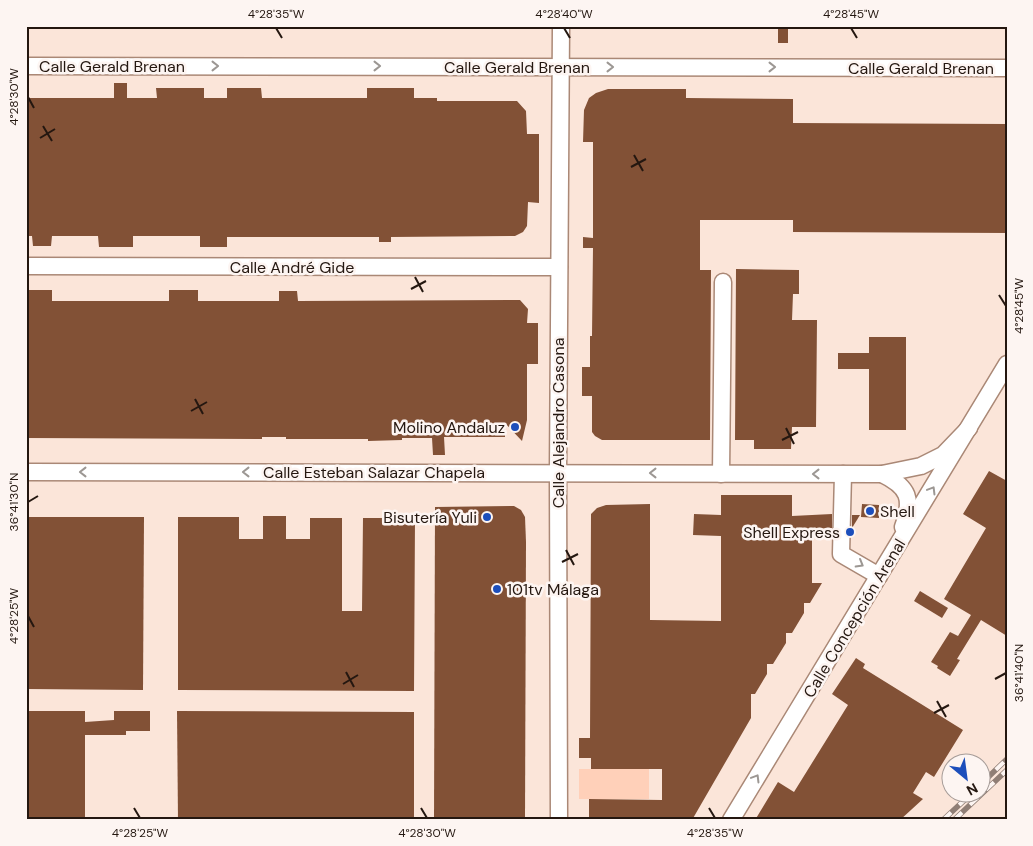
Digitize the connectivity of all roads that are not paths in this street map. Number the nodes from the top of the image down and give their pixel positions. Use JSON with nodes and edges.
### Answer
{"nodes":[{"id":1,"x":561,"y":26,"type":"edge"},
{"id":2,"x":26,"y":66,"type":"edge"},
{"id":3,"x":561,"y":66,"type":"junction"},
{"id":4,"x":1007,"y":68,"type":"edge"},
{"id":5,"x":26,"y":266,"type":"edge"},
{"id":6,"x":558,"y":267,"type":"junction"},
{"id":7,"x":723,"y":282,"type":"dead end"},
{"id":8,"x":1007,"y":364,"type":"edge"},
{"id":9,"x":969,"y":428,"type":"junction"},
{"id":10,"x":26,"y":472,"type":"edge"},
{"id":11,"x":558,"y":473,"type":"junction"},
{"id":12,"x":721,"y":474,"type":"junction"},
{"id":13,"x":843,"y":474,"type":"junction"},
{"id":14,"x":882,"y":474,"type":"junction"},
{"id":15,"x":896,"y":549,"type":"junction"},
{"id":16,"x":879,"y":576,"type":"junction"},
{"id":17,"x":559,"y":820,"type":"edge"},
{"id":18,"x":731,"y":820,"type":"edge"}],
"edges":[{"from":1,"to":3,"type":"street","name":"Calle Alejandro Casona"},
{"from":2,"to":3,"type":"street","name":"Calle Gerald Brenan","one_way":true},
{"from":3,"to":4,"type":"street","name":"Calle Gerald Brenan","one_way":true},
{"from":3,"to":6,"type":"street","name":"Calle Alejandro Casona"},
{"from":5,"to":6,"type":"street","name":"Calle André Gide"},
{"from":6,"to":11,"type":"street","name":"Calle Alejandro Casona"},
{"from":7,"to":12,"type":"street"},
{"from":8,"to":9,"type":"street","name":"Calle Concepción Arenal"},
{"from":9,"to":14,"type":"street","name":"Calle Esteban Salazar Chapela"},
{"from":15,"to":9,"type":"street","name":"Calle Concepción Arenal","one_way":true},
{"from":11,"to":10,"type":"street","name":"Calle Esteban Salazar Chapela","one_way":true},
{"from":12,"to":11,"type":"street","name":"Calle Esteban Salazar Chapela","one_way":true},
{"from":11,"to":17,"type":"street","name":"Calle Alejandro Casona"},
{"from":13,"to":12,"type":"street","name":"Calle Esteban Salazar Chapela","one_way":true},
{"from":13,"to":14,"type":"street","name":"Calle Esteban Salazar Chapela"},
{"from":13,"to":16,"type":"street","one_way":true},
{"from":14,"to":15,"type":"street"},
{"from":15,"to":16,"type":"street","name":"Calle Concepción Arenal"},
{"from":18,"to":16,"type":"street","name":"Calle Concepción Arenal","one_way":true}]}
